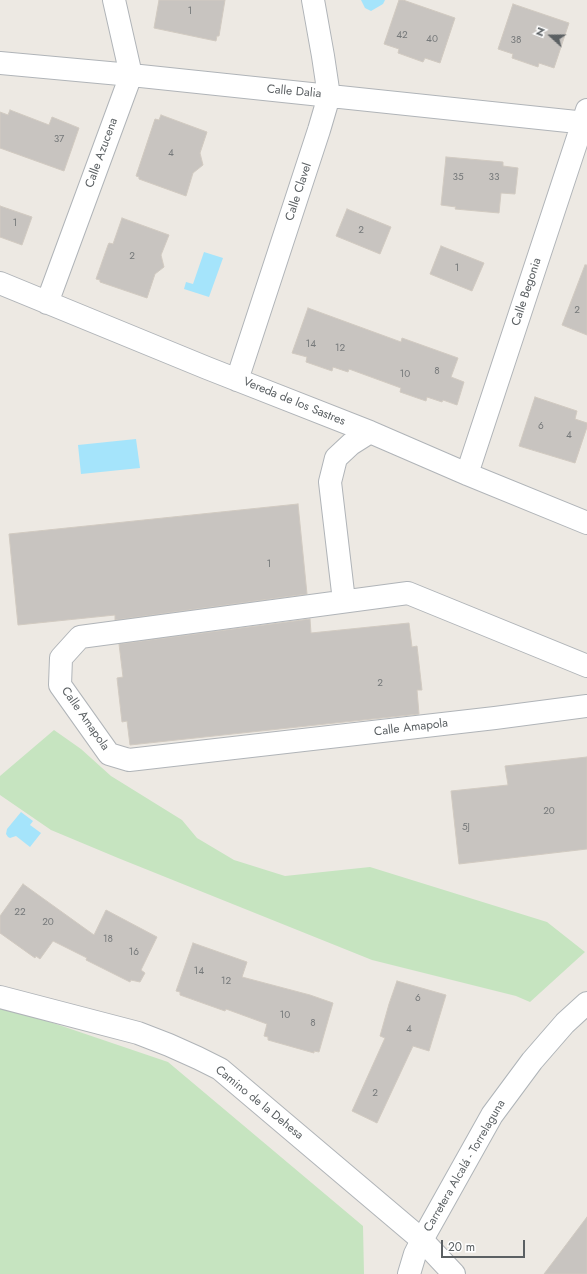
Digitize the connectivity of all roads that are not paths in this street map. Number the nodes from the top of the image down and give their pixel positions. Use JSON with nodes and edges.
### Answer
{"nodes":[{"id":1,"x":114,"y":0,"type":"edge"},
{"id":2,"x":312,"y":0,"type":"edge"},
{"id":3,"x":0,"y":63,"type":"edge"},
{"id":4,"x":131,"y":75,"type":"junction"},
{"id":5,"x":329,"y":96,"type":"junction"},
{"id":6,"x":585,"y":118,"type":"edge"},
{"id":7,"x":0,"y":283,"type":"edge"},
{"id":8,"x":48,"y":303,"type":"junction"},
{"id":9,"x":237,"y":380,"type":"junction"},
{"id":10,"x":370,"y":432,"type":"junction"},
{"id":11,"x":467,"y":474,"type":"junction"},
{"id":12,"x":587,"y":523,"type":"edge"},
{"id":13,"x":344,"y":601,"type":"junction"},
{"id":14,"x":587,"y":666,"type":"edge"},
{"id":15,"x":587,"y":706,"type":"edge"},
{"id":16,"x":0,"y":997,"type":"edge"},
{"id":17,"x":587,"y":1003,"type":"edge"},
{"id":18,"x":422,"y":1240,"type":"junction"},
{"id":19,"x":409,"y":1274,"type":"edge"},
{"id":20,"x":454,"y":1274,"type":"edge"}],
"edges":[{"from":1,"to":4,"type":"street"},
{"from":2,"to":5,"type":"street","name":"Calle Clavel"},
{"from":3,"to":4,"type":"street","name":"Calle Dalia"},
{"from":4,"to":5,"type":"street","name":"Calle Dalia"},
{"from":4,"to":8,"type":"street","name":"Calle Azucena"},
{"from":5,"to":6,"type":"street","name":"Calle Dalia"},
{"from":5,"to":9,"type":"street","name":"Calle Clavel"},
{"from":6,"to":11,"type":"street","name":"Calle Begonia"},
{"from":7,"to":8,"type":"street","name":"Vereda de los Sastres"},
{"from":8,"to":9,"type":"street","name":"Vereda de los Sastres"},
{"from":9,"to":10,"type":"street","name":"Vereda de los Sastres"},
{"from":10,"to":11,"type":"street","name":"Vereda de los Sastres"},
{"from":10,"to":13,"type":"street"},
{"from":11,"to":12,"type":"street","name":"Vereda de los Sastres"},
{"from":13,"to":14,"type":"street","name":"Calle Amapola"},
{"from":13,"to":15,"type":"street","name":"Calle Amapola"},
{"from":16,"to":18,"type":"street","name":"Camino de la Dehesa"},
{"from":17,"to":18,"type":"street","name":"Carretera Alcalá - Torrelaguna"},
{"from":18,"to":19,"type":"street","name":"Carretera Alcalá - Torrelaguna"},
{"from":18,"to":20,"type":"street","name":"Camino de la Dehesa"}]}
